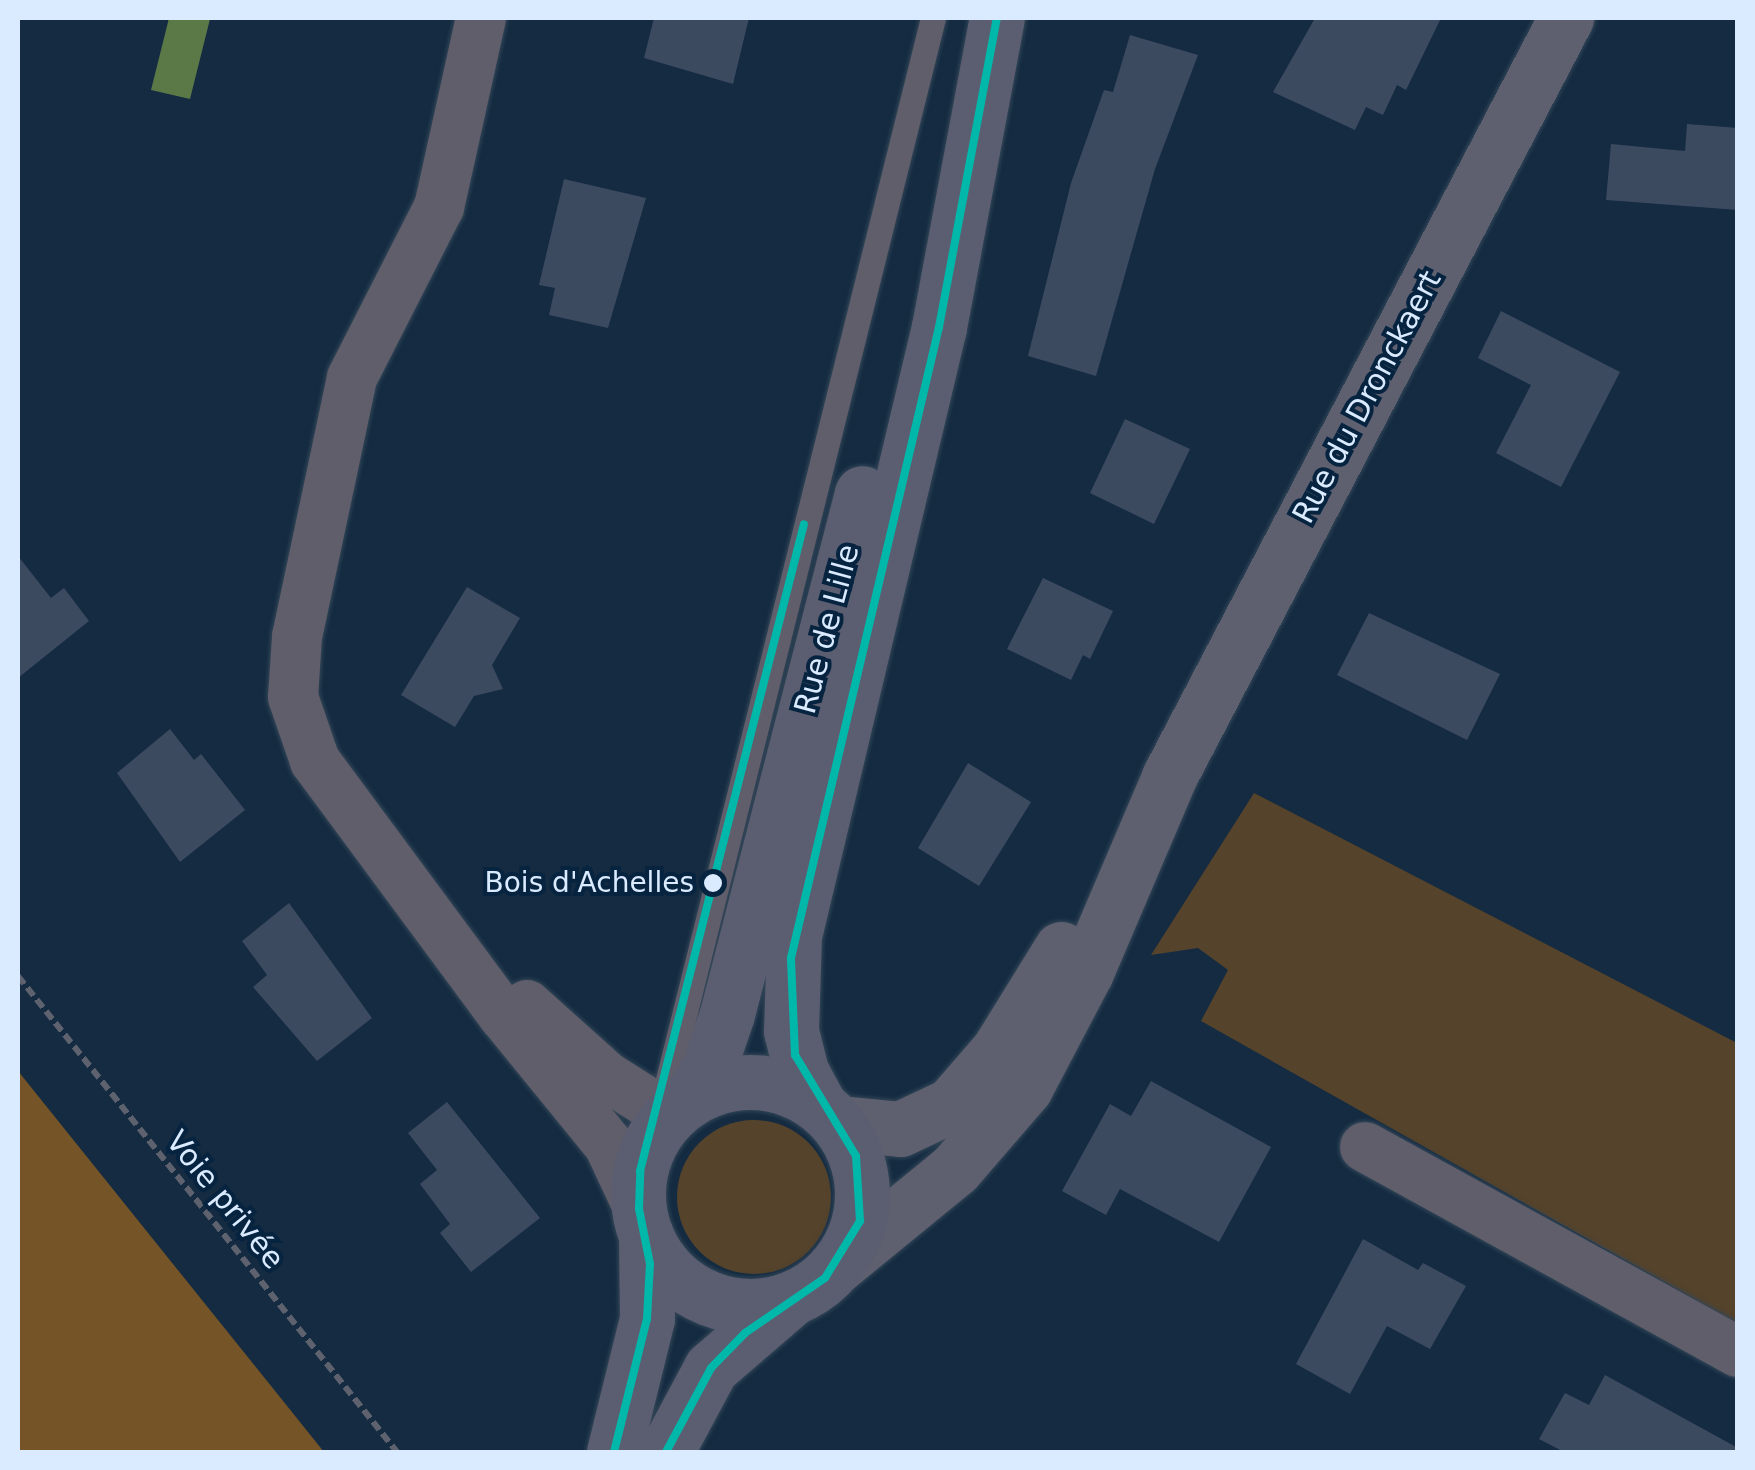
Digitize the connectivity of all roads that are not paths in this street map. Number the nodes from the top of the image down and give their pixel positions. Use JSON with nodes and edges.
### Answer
{"nodes":[{"id":1,"x":481,"y":18,"type":"edge"},
{"id":2,"x":933,"y":18,"type":"edge"},
{"id":3,"x":997,"y":18,"type":"edge"},
{"id":4,"x":1566,"y":18,"type":"edge"},
{"id":5,"x":966,"y":156,"type":"junction"},
{"id":6,"x":1169,"y":777,"type":"junction"},
{"id":7,"x":426,"y":908,"type":"junction"},
{"id":8,"x":828,"y":1114,"type":"junction"},
{"id":9,"x":668,"y":1116,"type":"junction"},
{"id":10,"x":1365,"y":1147,"type":"dead end"},
{"id":11,"x":642,"y":1222,"type":"junction"},
{"id":12,"x":834,"y":1268,"type":"junction"},
{"id":13,"x":791,"y":1299,"type":"junction"},
{"id":14,"x":1738,"y":1352,"type":"edge"},
{"id":15,"x":614,"y":1452,"type":"edge"},
{"id":16,"x":666,"y":1452,"type":"edge"}],
"edges":[{"from":1,"to":7,"type":"street"},
{"from":2,"to":9,"type":"lane"},
{"from":3,"to":5,"type":"main road","name":"Rue de Lille"},
{"from":4,"to":6,"type":"main road","name":"Rue du Dronckaert"},
{"from":5,"to":8,"type":"main road","name":"Rue de Lille"},
{"from":5,"to":9,"type":"main road","name":"Rue de Lille"},
{"from":6,"to":8,"type":"main road","name":"Rue du Dronckaert"},
{"from":6,"to":12,"type":"main road","name":"Rue du Dronckaert"},
{"from":7,"to":9,"type":"street"},
{"from":7,"to":11,"type":"street"},
{"from":8,"to":9,"type":"main road"},
{"from":8,"to":12,"type":"main road"},
{"from":9,"to":11,"type":"main road"},
{"from":10,"to":14,"type":"street"},
{"from":11,"to":13,"type":"main road"},
{"from":11,"to":15,"type":"main road"},
{"from":12,"to":13,"type":"main road"},
{"from":13,"to":16,"type":"main road"}]}
